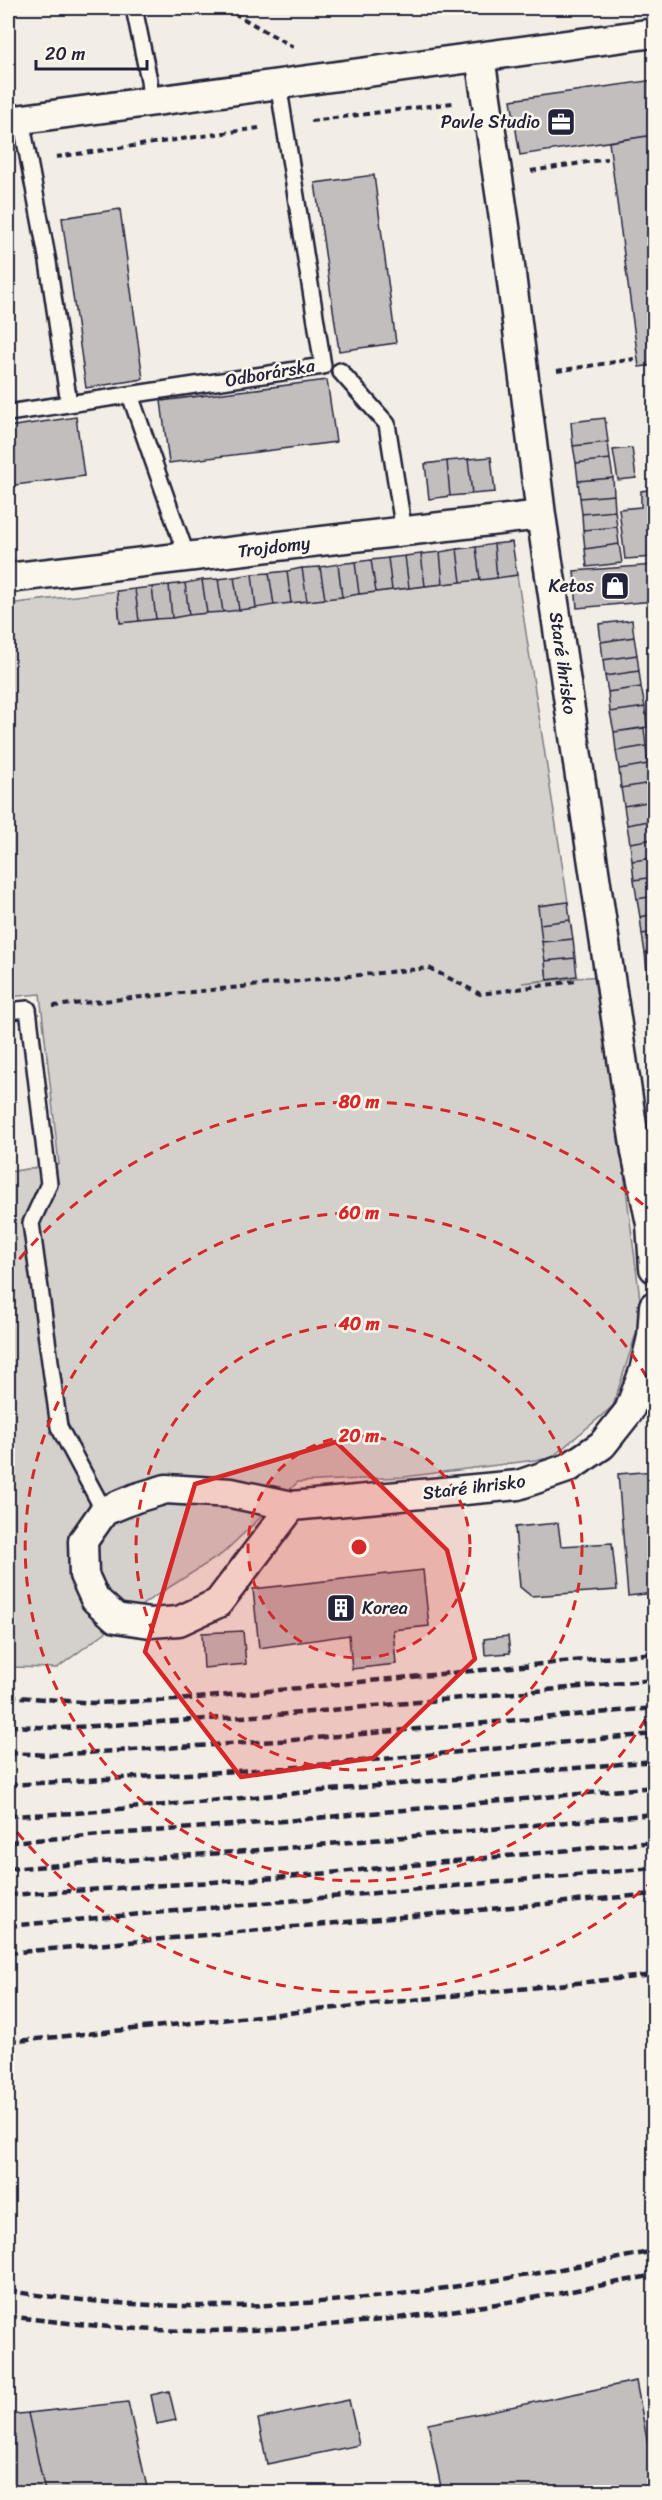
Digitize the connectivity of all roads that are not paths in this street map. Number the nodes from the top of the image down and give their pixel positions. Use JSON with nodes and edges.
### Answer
{"nodes":[{"id":1,"x":134,"y":8,"type":"edge"},
{"id":2,"x":654,"y":33,"type":"edge"},
{"id":3,"x":483,"y":71,"type":"junction"},
{"id":4,"x":278,"y":83,"type":"junction"},
{"id":5,"x":151,"y":101,"type":"junction"},
{"id":6,"x":14,"y":120,"type":"edge"},
{"id":7,"x":340,"y":371,"type":"dead end"},
{"id":8,"x":130,"y":395,"type":"junction"},
{"id":9,"x":69,"y":404,"type":"junction"},
{"id":10,"x":8,"y":413,"type":"edge"},
{"id":11,"x":541,"y":515,"type":"junction"},
{"id":12,"x":404,"y":532,"type":"junction"},
{"id":13,"x":187,"y":558,"type":"junction"},
{"id":14,"x":8,"y":578,"type":"edge"},
{"id":15,"x":8,"y":1011,"type":"edge"},
{"id":16,"x":654,"y":1268,"type":"edge"},
{"id":17,"x":654,"y":1306,"type":"edge"},
{"id":18,"x":292,"y":1506,"type":"junction"},
{"id":19,"x":105,"y":1512,"type":"junction"}],
"edges":[{"from":1,"to":5,"type":"lane"},
{"from":2,"to":3,"type":"street"},
{"from":3,"to":4,"type":"street"},
{"from":3,"to":11,"type":"street","name":"Staré ihrisko"},
{"from":4,"to":5,"type":"street"},
{"from":4,"to":8,"type":"lane","name":"Odborárska"},
{"from":5,"to":6,"type":"street"},
{"from":6,"to":9,"type":"lane"},
{"from":7,"to":12,"type":"lane"},
{"from":8,"to":9,"type":"lane","name":"Odborárska"},
{"from":8,"to":13,"type":"lane"},
{"from":9,"to":10,"type":"lane","name":"Odborárska"},
{"from":11,"to":12,"type":"street","name":"Trojdomy"},
{"from":11,"to":16,"type":"street","name":"Staré ihrisko"},
{"from":12,"to":13,"type":"street","name":"Trojdomy"},
{"from":13,"to":14,"type":"street","name":"Trojdomy"},
{"from":15,"to":19,"type":"lane"},
{"from":17,"to":18,"type":"street","name":"Staré ihrisko"},
{"from":18,"to":19,"type":"street","name":"Staré ihrisko"},
{"from":18,"to":19,"type":"street","name":"Staré ihrisko"}]}
